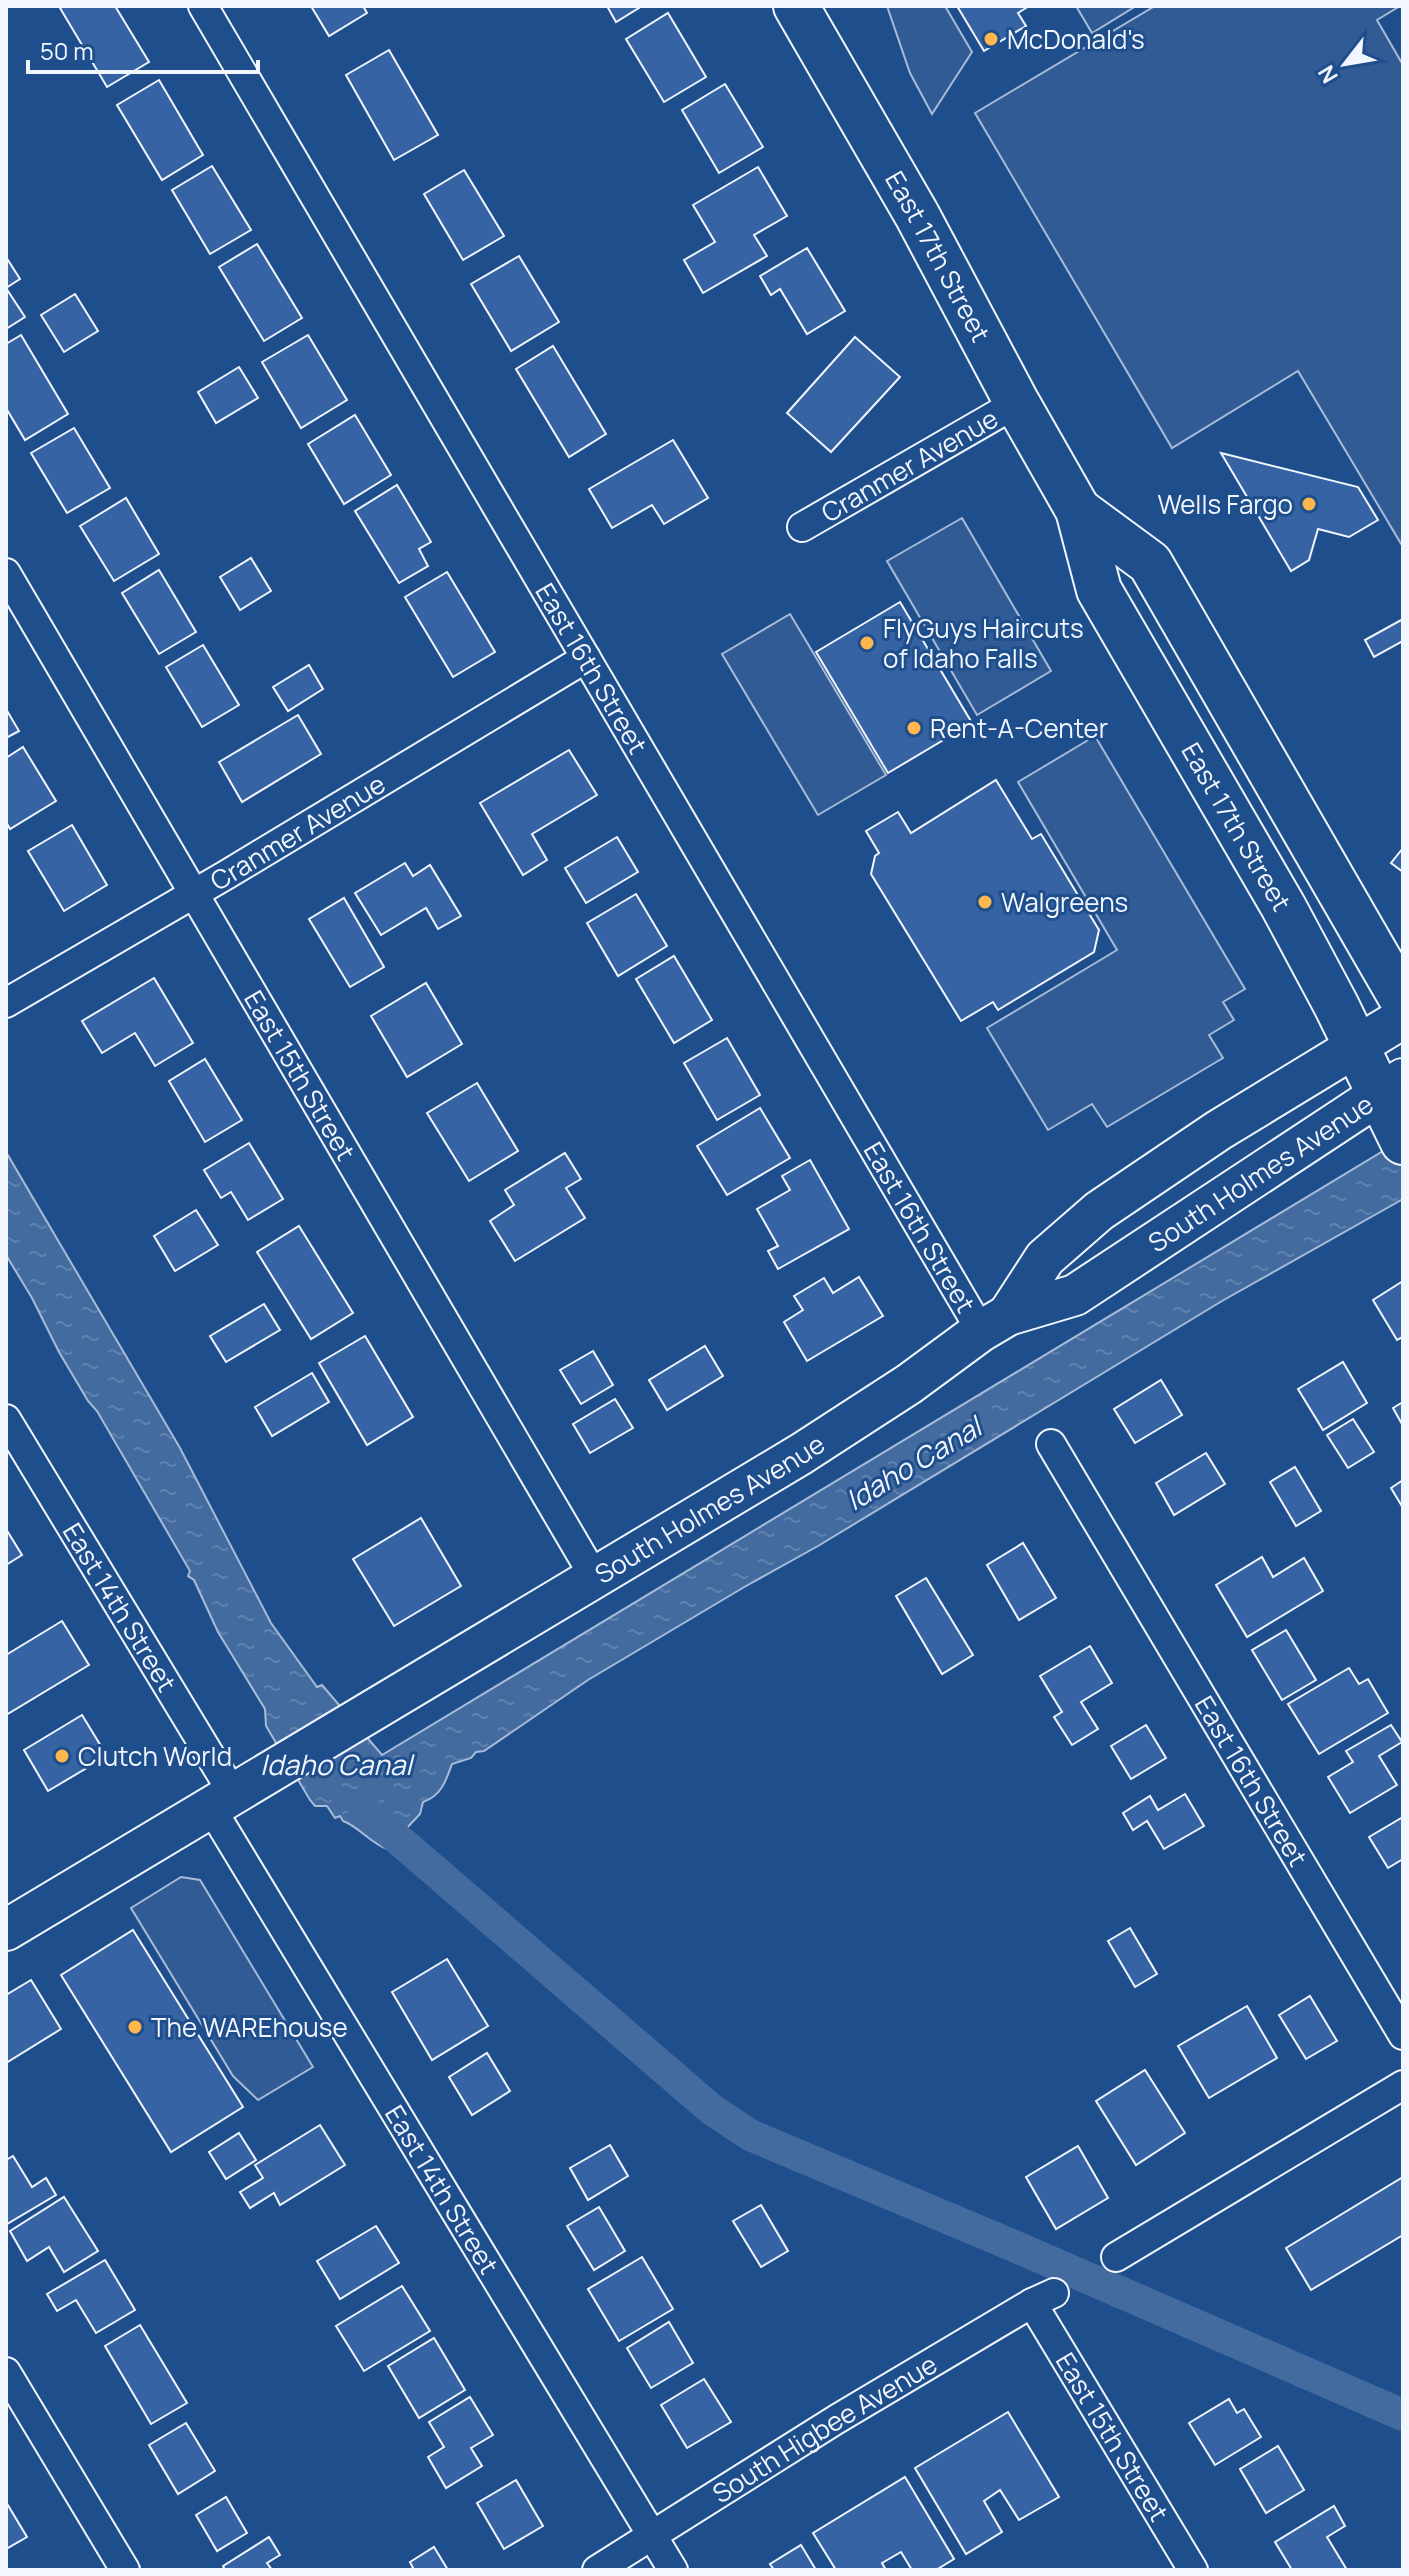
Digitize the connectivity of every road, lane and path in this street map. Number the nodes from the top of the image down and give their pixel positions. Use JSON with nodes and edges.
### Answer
{"nodes":[{"id":1,"x":203,"y":6,"type":"edge"},
{"id":2,"x":796,"y":6,"type":"edge"},
{"id":3,"x":1017,"y":403,"type":"junction"},
{"id":4,"x":1078,"y":510,"type":"junction"},
{"id":5,"x":802,"y":527,"type":"dead end"},
{"id":6,"x":6,"y":573,"type":"edge"},
{"id":7,"x":586,"y":658,"type":"junction"},
{"id":8,"x":194,"y":894,"type":"junction"},
{"id":9,"x":1403,"y":1001,"type":"edge"},
{"id":10,"x":6,"y":1003,"type":"edge"},
{"id":11,"x":1403,"y":1018,"type":"edge"},
{"id":12,"x":1357,"y":1046,"type":"junction"},
{"id":13,"x":1391,"y":1086,"type":"edge"},
{"id":14,"x":1403,"y":1142,"type":"edge"},
{"id":15,"x":995,"y":1323,"type":"junction"},
{"id":16,"x":6,"y":1419,"type":"edge"},
{"id":17,"x":1051,"y":1444,"type":"dead end"},
{"id":18,"x":595,"y":1578,"type":"junction"},
{"id":19,"x":223,"y":1801,"type":"junction"},
{"id":20,"x":6,"y":1930,"type":"edge"},
{"id":21,"x":1403,"y":2035,"type":"edge"},
{"id":22,"x":1403,"y":2085,"type":"edge"},
{"id":23,"x":1116,"y":2257,"type":"dead end"},
{"id":24,"x":1043,"y":2298,"type":"joint"},
{"id":25,"x":6,"y":2372,"type":"edge"},
{"id":26,"x":653,"y":2536,"type":"junction"},
{"id":27,"x":125,"y":2570,"type":"edge"},
{"id":28,"x":597,"y":2570,"type":"edge"},
{"id":29,"x":673,"y":2570,"type":"edge"},
{"id":30,"x":1193,"y":2570,"type":"edge"}],
"edges":[{"from":1,"to":7,"type":"street","name":"East 16th Street"},
{"from":2,"to":3,"type":"main road","name":"East 17th Street"},
{"from":3,"to":4,"type":"main road","name":"East 17th Street"},
{"from":3,"to":5,"type":"street","name":"Cranmer Avenue"},
{"from":4,"to":9,"type":"main road","name":"East 17th Street"},
{"from":4,"to":12,"type":"main road","name":"East 17th Street"},
{"from":6,"to":8,"type":"street","name":"East 15th Street"},
{"from":7,"to":8,"type":"street","name":"Cranmer Avenue"},
{"from":7,"to":15,"type":"street","name":"East 16th Street"},
{"from":8,"to":10,"type":"street","name":"Cranmer Avenue"},
{"from":8,"to":18,"type":"street","name":"East 15th Street"},
{"from":11,"to":12,"type":"main road"},
{"from":12,"to":13,"type":"main road","name":"East 17th Street"},
{"from":12,"to":15,"type":"main road"},
{"from":13,"to":14,"type":"main road","name":"East 17th Street"},
{"from":13,"to":15,"type":"main road","name":"South Holmes Avenue"},
{"from":15,"to":18,"type":"main road","name":"South Holmes Avenue"},
{"from":16,"to":19,"type":"street","name":"East 14th Street"},
{"from":17,"to":21,"type":"street","name":"East 16th Street"},
{"from":18,"to":19,"type":"main road","name":"South Holmes Avenue"},
{"from":19,"to":20,"type":"main road","name":"South Holmes Avenue"},
{"from":19,"to":26,"type":"street","name":"East 14th Street"},
{"from":22,"to":23,"type":"street"},
{"from":24,"to":26,"type":"street","name":"South Higbee Avenue"},
{"from":24,"to":30,"type":"street","name":"East 15th Street"},
{"from":25,"to":27,"type":"street"},
{"from":26,"to":28,"type":"street","name":"South Higbee Avenue"},
{"from":26,"to":29,"type":"street","name":"East 14th Street"}]}
